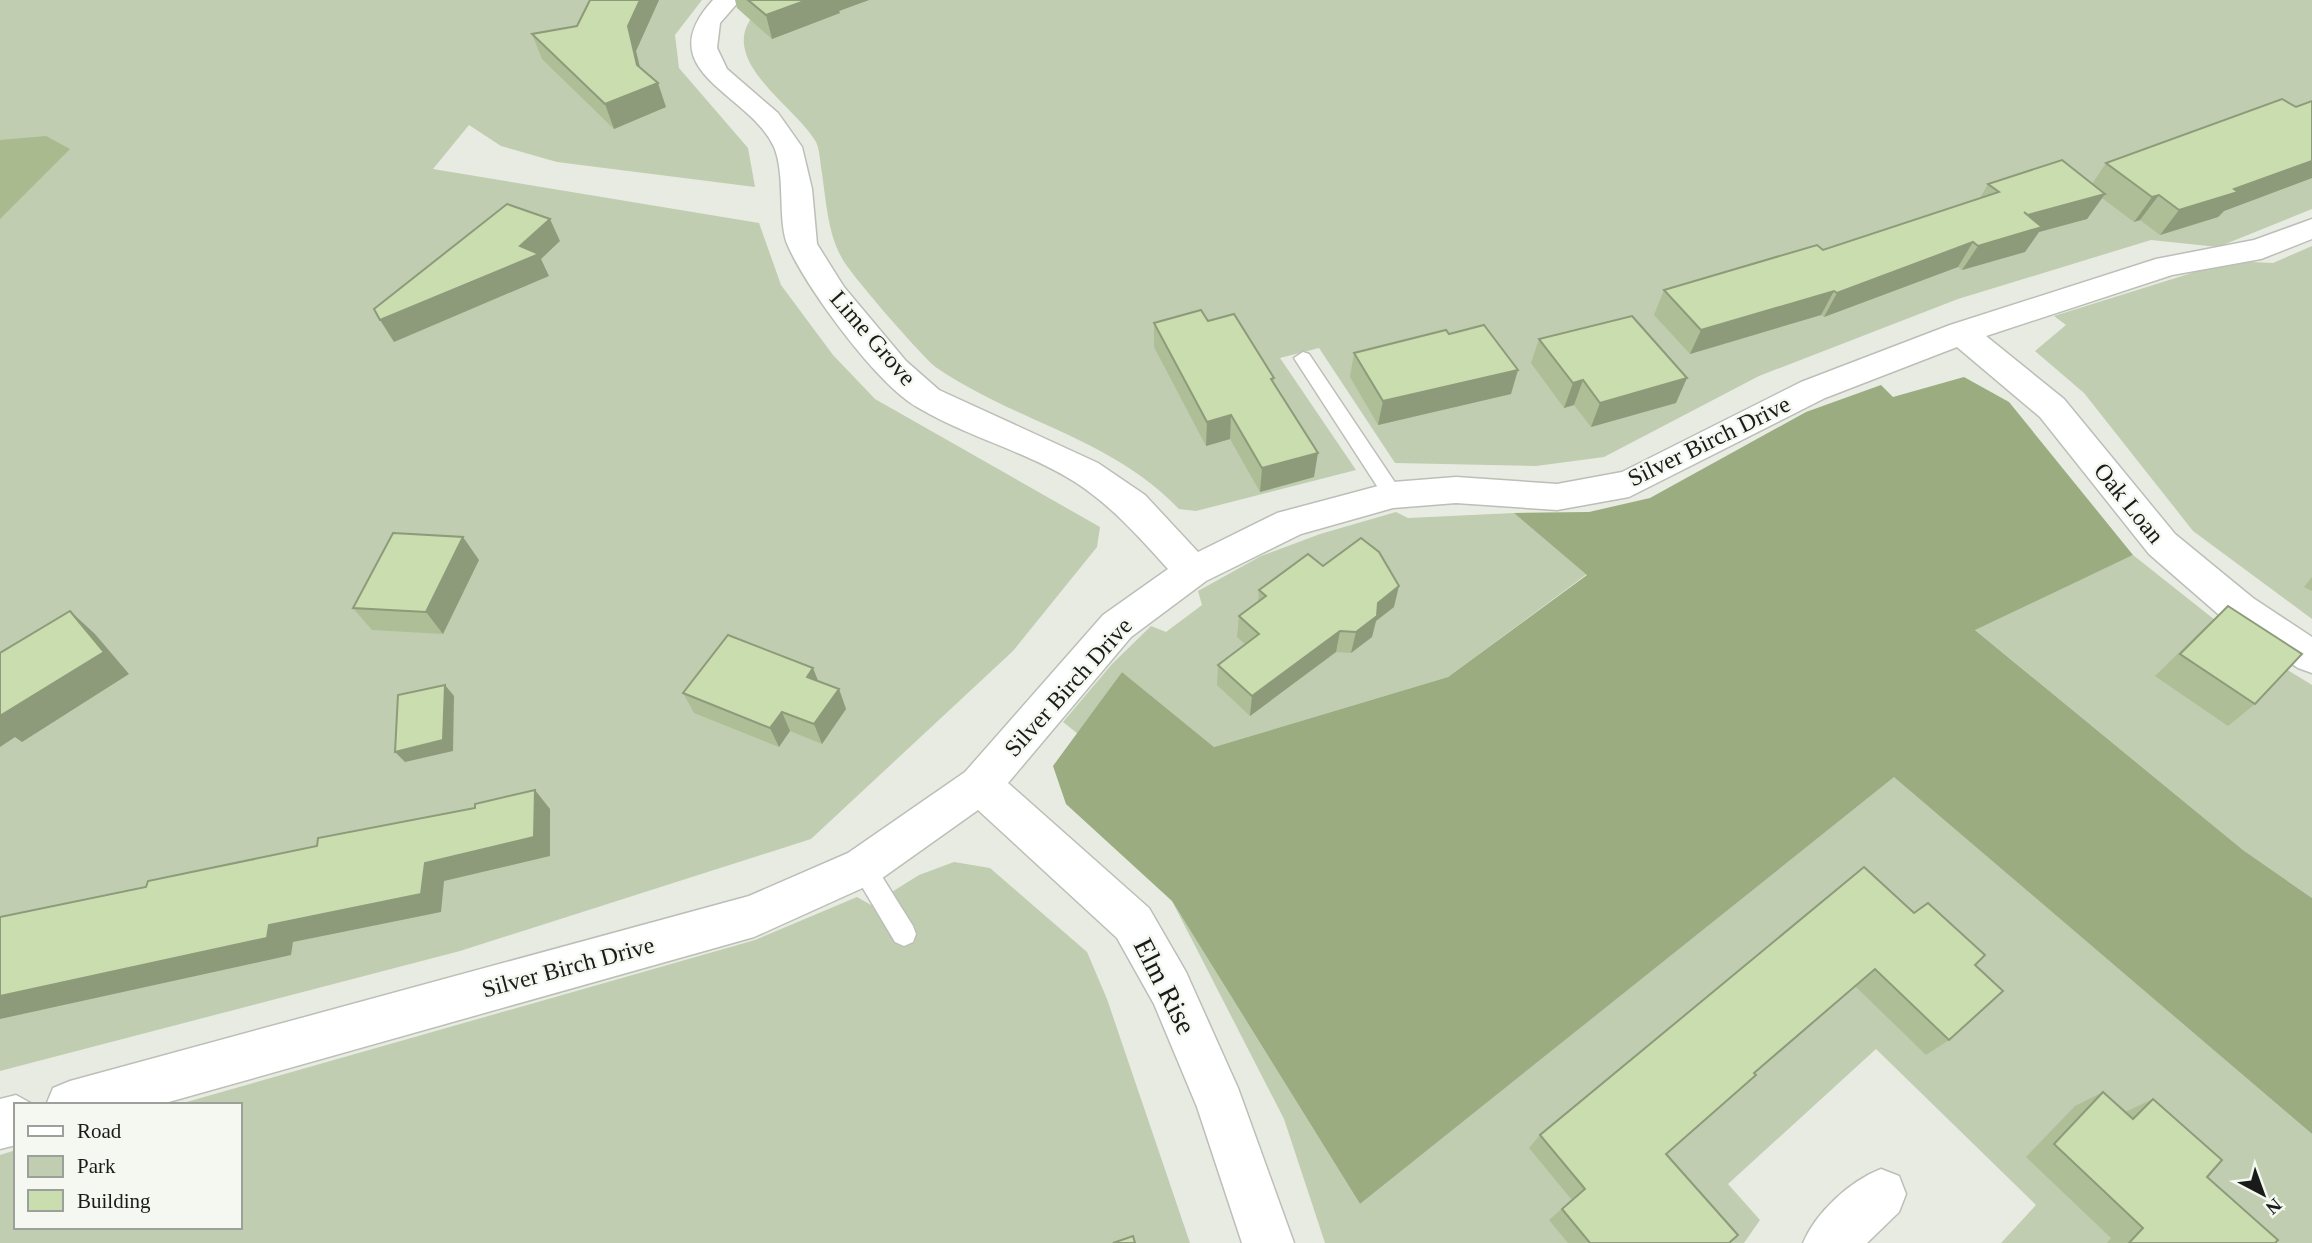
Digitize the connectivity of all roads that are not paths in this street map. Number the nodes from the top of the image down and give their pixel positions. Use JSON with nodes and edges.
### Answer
{"nodes":[{"id":1,"x":727,"y":0,"type":"edge"},
{"id":2,"x":2312,"y":228,"type":"edge"},
{"id":3,"x":1961,"y":333,"type":"junction"},
{"id":4,"x":1303,"y":358,"type":"dead end"},
{"id":5,"x":1393,"y":495,"type":"junction"},
{"id":6,"x":1193,"y":571,"type":"junction"},
{"id":7,"x":2312,"y":657,"type":"edge"},
{"id":8,"x":980,"y":785,"type":"junction"},
{"id":9,"x":863,"y":867,"type":"junction"},
{"id":10,"x":904,"y":934,"type":"dead end"},
{"id":11,"x":77,"y":1103,"type":"edge"},
{"id":12,"x":1881,"y":1194,"type":"dead end"},
{"id":13,"x":1268,"y":1243,"type":"edge"},
{"id":14,"x":1829,"y":1243,"type":"edge"}],
"edges":[{"from":1,"to":6,"type":"street","name":"Lime Grove"},
{"from":2,"to":3,"type":"street","name":"Silver Birch Drive"},
{"from":3,"to":5,"type":"street","name":"Silver Birch Drive"},
{"from":3,"to":7,"type":"street","name":"Oak Loan"},
{"from":4,"to":5,"type":"lane"},
{"from":5,"to":6,"type":"street","name":"Silver Birch Drive"},
{"from":6,"to":8,"type":"street","name":"Silver Birch Drive"},
{"from":8,"to":9,"type":"street","name":"Silver Birch Drive"},
{"from":8,"to":13,"type":"street","name":"Elm Rise"},
{"from":9,"to":10,"type":"lane"},
{"from":9,"to":11,"type":"street","name":"Silver Birch Drive"},
{"from":12,"to":14,"type":"street"}]}
